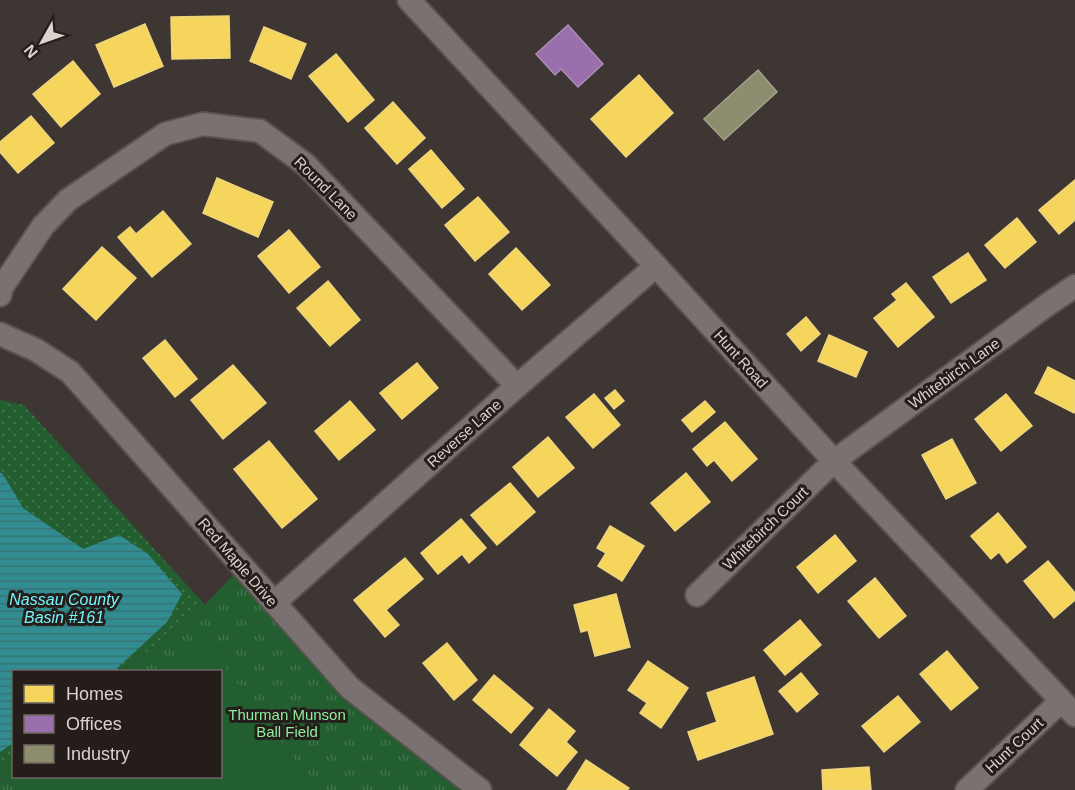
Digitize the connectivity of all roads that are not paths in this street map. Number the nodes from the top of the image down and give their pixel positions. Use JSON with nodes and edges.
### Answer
{"nodes":[{"id":1,"x":409,"y":0,"type":"edge"},
{"id":2,"x":656,"y":266,"type":"junction"},
{"id":3,"x":1075,"y":286,"type":"edge"},
{"id":4,"x":0,"y":294,"type":"edge"},
{"id":5,"x":0,"y":334,"type":"edge"},
{"id":6,"x":517,"y":386,"type":"junction"},
{"id":7,"x":834,"y":461,"type":"junction"},
{"id":8,"x":697,"y":595,"type":"dead end"},
{"id":9,"x":274,"y":603,"type":"junction"},
{"id":10,"x":1068,"y":708,"type":"edge"},
{"id":11,"x":480,"y":790,"type":"edge"},
{"id":12,"x":967,"y":790,"type":"edge"}],
"edges":[{"from":1,"to":2,"type":"street","name":"Hunt Road"},
{"from":2,"to":6,"type":"street","name":"Reverse Lane"},
{"from":2,"to":7,"type":"street","name":"Hunt Road"},
{"from":3,"to":7,"type":"street","name":"Whitebirch Lane"},
{"from":4,"to":6,"type":"street","name":"Round Lane"},
{"from":5,"to":9,"type":"street","name":"Red Maple Drive"},
{"from":6,"to":9,"type":"street","name":"Reverse Lane"},
{"from":7,"to":8,"type":"street","name":"Whitebirch Court"},
{"from":7,"to":10,"type":"street","name":"Hunt Road"},
{"from":9,"to":11,"type":"street","name":"Red Maple Drive"},
{"from":10,"to":12,"type":"street","name":"Hunt Court"}]}
